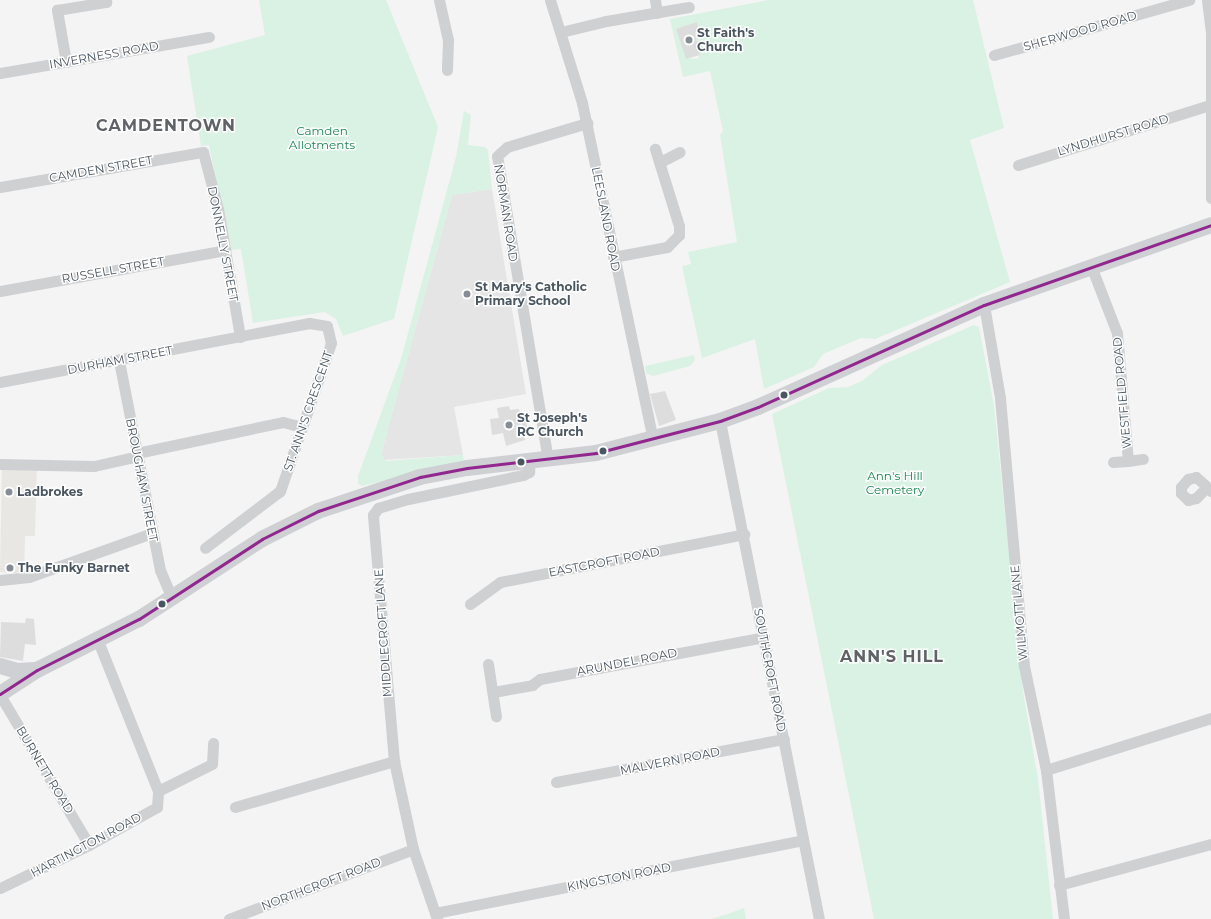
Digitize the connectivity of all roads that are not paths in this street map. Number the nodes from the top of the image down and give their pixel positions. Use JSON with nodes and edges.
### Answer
{"nodes":[{"id":1,"x":103,"y":0,"type":"edge"},
{"id":2,"x":439,"y":0,"type":"edge"},
{"id":3,"x":550,"y":0,"type":"edge"},
{"id":4,"x":655,"y":0,"type":"edge"},
{"id":5,"x":1189,"y":0,"type":"edge"},
{"id":6,"x":1207,"y":0,"type":"edge"},
{"id":7,"x":689,"y":7,"type":"dead end"},
{"id":8,"x":657,"y":13,"type":"junction"},
{"id":9,"x":561,"y":32,"type":"junction"},
{"id":10,"x":209,"y":36,"type":"dead end"},
{"id":11,"x":994,"y":55,"type":"dead end"},
{"id":12,"x":66,"y":62,"type":"junction"},
{"id":13,"x":447,"y":70,"type":"dead end"},
{"id":14,"x":0,"y":73,"type":"edge"},
{"id":15,"x":1210,"y":80,"type":"edge"},
{"id":16,"x":1209,"y":105,"type":"junction"},
{"id":17,"x":587,"y":123,"type":"junction"},
{"id":18,"x":655,"y":149,"type":"dead end"},
{"id":19,"x":203,"y":152,"type":"joint"},
{"id":20,"x":680,"y":152,"type":"dead end"},
{"id":21,"x":660,"y":162,"type":"junction"},
{"id":22,"x":1018,"y":165,"type":"dead end"},
{"id":23,"x":0,"y":188,"type":"edge"},
{"id":24,"x":1211,"y":198,"type":"edge"},
{"id":25,"x":1211,"y":225,"type":"edge"},
{"id":26,"x":225,"y":250,"type":"junction"},
{"id":27,"x":613,"y":257,"type":"junction"},
{"id":28,"x":1092,"y":266,"type":"junction"},
{"id":29,"x":0,"y":291,"type":"edge"},
{"id":30,"x":984,"y":305,"type":"junction"},
{"id":31,"x":240,"y":337,"type":"junction"},
{"id":32,"x":119,"y":361,"type":"junction"},
{"id":33,"x":0,"y":382,"type":"edge"},
{"id":34,"x":720,"y":421,"type":"junction"},
{"id":35,"x":302,"y":427,"type":"junction"},
{"id":36,"x":653,"y":440,"type":"junction"},
{"id":37,"x":138,"y":455,"type":"junction"},
{"id":38,"x":1143,"y":459,"type":"dead end"},
{"id":39,"x":548,"y":460,"type":"junction"},
{"id":40,"x":1128,"y":460,"type":"junction"},
{"id":41,"x":530,"y":461,"type":"junction"},
{"id":42,"x":1113,"y":462,"type":"dead end"},
{"id":43,"x":0,"y":464,"type":"edge"},
{"id":44,"x":152,"y":533,"type":"junction"},
{"id":45,"x":744,"y":534,"type":"junction"},
{"id":46,"x":205,"y":548,"type":"dead end"},
{"id":47,"x":0,"y":580,"type":"edge"},
{"id":48,"x":172,"y":598,"type":"junction"},
{"id":49,"x":470,"y":604,"type":"dead end"},
{"id":50,"x":764,"y":637,"type":"junction"},
{"id":51,"x":98,"y":641,"type":"junction"},
{"id":52,"x":488,"y":664,"type":"dead end"},
{"id":53,"x":0,"y":666,"type":"edge"},
{"id":54,"x":37,"y":670,"type":"junction"},
{"id":55,"x":493,"y":692,"type":"junction"},
{"id":56,"x":0,"y":694,"type":"edge"},
{"id":57,"x":496,"y":716,"type":"dead end"},
{"id":58,"x":1211,"y":718,"type":"edge"},
{"id":59,"x":784,"y":739,"type":"junction"},
{"id":60,"x":213,"y":743,"type":"dead end"},
{"id":61,"x":394,"y":761,"type":"junction"},
{"id":62,"x":1046,"y":770,"type":"junction"},
{"id":63,"x":556,"y":782,"type":"dead end"},
{"id":64,"x":158,"y":791,"type":"junction"},
{"id":65,"x":235,"y":807,"type":"dead end"},
{"id":66,"x":803,"y":840,"type":"junction"},
{"id":67,"x":1211,"y":844,"type":"edge"},
{"id":68,"x":89,"y":845,"type":"junction"},
{"id":69,"x":413,"y":849,"type":"junction"},
{"id":70,"x":1059,"y":885,"type":"junction"},
{"id":71,"x":0,"y":888,"type":"edge"},
{"id":72,"x":436,"y":916,"type":"edge"},
{"id":73,"x":229,"y":919,"type":"edge"},
{"id":74,"x":819,"y":919,"type":"edge"},
{"id":75,"x":1064,"y":919,"type":"edge"}],
"edges":[{"from":1,"to":12,"type":"street"},
{"from":2,"to":13,"type":"street"},
{"from":3,"to":9,"type":"street","name":"LEESLAND ROAD"},
{"from":4,"to":8,"type":"street"},
{"from":5,"to":11,"type":"street","name":"SHERWOOD ROAD"},
{"from":6,"to":15,"type":"street"},
{"from":7,"to":8,"type":"street"},
{"from":8,"to":9,"type":"street"},
{"from":9,"to":17,"type":"street","name":"LEESLAND ROAD"},
{"from":10,"to":12,"type":"street","name":"INVERNESS ROAD"},
{"from":12,"to":14,"type":"street","name":"INVERNESS ROAD"},
{"from":15,"to":16,"type":"street"},
{"from":16,"to":22,"type":"street","name":"LYNDHURST ROAD"},
{"from":16,"to":24,"type":"street"},
{"from":17,"to":27,"type":"street","name":"LEESLAND ROAD"},
{"from":17,"to":39,"type":"street","name":"NORMAN ROAD"},
{"from":18,"to":21,"type":"street"},
{"from":19,"to":23,"type":"street","name":"CAMDEN STREET"},
{"from":19,"to":26,"type":"street","name":"DONNELLY STREET"},
{"from":20,"to":21,"type":"street"},
{"from":21,"to":27,"type":"street"},
{"from":25,"to":28,"type":"street"},
{"from":26,"to":29,"type":"street","name":"RUSSELL STREET"},
{"from":26,"to":31,"type":"street","name":"DONNELLY STREET"},
{"from":27,"to":36,"type":"street","name":"LEESLAND ROAD"},
{"from":28,"to":30,"type":"street"},
{"from":28,"to":40,"type":"street","name":"WESTFIELD ROAD"},
{"from":30,"to":34,"type":"street"},
{"from":30,"to":62,"type":"street","name":"WILMOTT LANE"},
{"from":31,"to":32,"type":"street","name":"DURHAM STREET"},
{"from":31,"to":35,"type":"street","name":"ST. ANN'S CRESCENT"},
{"from":32,"to":33,"type":"street","name":"DURHAM STREET"},
{"from":32,"to":37,"type":"street","name":"BROUGHAM STREET"},
{"from":34,"to":36,"type":"street"},
{"from":34,"to":45,"type":"street","name":"SOUTHCROFT ROAD"},
{"from":35,"to":37,"type":"street"},
{"from":35,"to":46,"type":"street","name":"ST. ANN'S CRESCENT"},
{"from":36,"to":39,"type":"street"},
{"from":37,"to":43,"type":"street"},
{"from":37,"to":44,"type":"street","name":"BROUGHAM STREET"},
{"from":38,"to":40,"type":"street"},
{"from":39,"to":41,"type":"street"},
{"from":40,"to":42,"type":"street","name":"WESTFIELD ROAD"},
{"from":41,"to":48,"type":"street"},
{"from":41,"to":61,"type":"street","name":"MIDDLECROFT LANE"},
{"from":44,"to":47,"type":"street"},
{"from":44,"to":48,"type":"street","name":"BROUGHAM STREET"},
{"from":45,"to":49,"type":"street","name":"EASTCROFT ROAD"},
{"from":45,"to":50,"type":"street","name":"SOUTHCROFT ROAD"},
{"from":48,"to":51,"type":"street"},
{"from":50,"to":55,"type":"street","name":"ARUNDEL ROAD"},
{"from":50,"to":59,"type":"street","name":"SOUTHCROFT ROAD"},
{"from":51,"to":54,"type":"street"},
{"from":51,"to":64,"type":"street"},
{"from":52,"to":55,"type":"street"},
{"from":53,"to":54,"type":"street"},
{"from":54,"to":56,"type":"street"},
{"from":55,"to":57,"type":"street"},
{"from":56,"to":68,"type":"street","name":"BURNETT ROAD"},
{"from":58,"to":62,"type":"street"},
{"from":59,"to":63,"type":"street","name":"MALVERN ROAD"},
{"from":59,"to":66,"type":"street","name":"SOUTHCROFT ROAD"},
{"from":60,"to":64,"type":"street"},
{"from":61,"to":65,"type":"street"},
{"from":61,"to":69,"type":"street","name":"MIDDLECROFT LANE"},
{"from":62,"to":70,"type":"street","name":"WILMOTT LANE"},
{"from":64,"to":68,"type":"street","name":"HARTINGTON ROAD"},
{"from":66,"to":72,"type":"street","name":"KINGSTON ROAD"},
{"from":66,"to":74,"type":"street","name":"SOUTHCROFT ROAD"},
{"from":67,"to":70,"type":"street"},
{"from":68,"to":71,"type":"street","name":"HARTINGTON ROAD"},
{"from":69,"to":72,"type":"street","name":"MIDDLECROFT LANE"},
{"from":69,"to":73,"type":"street","name":"NORTHCROFT ROAD"},
{"from":70,"to":75,"type":"street","name":"WILMOTT LANE"}]}
